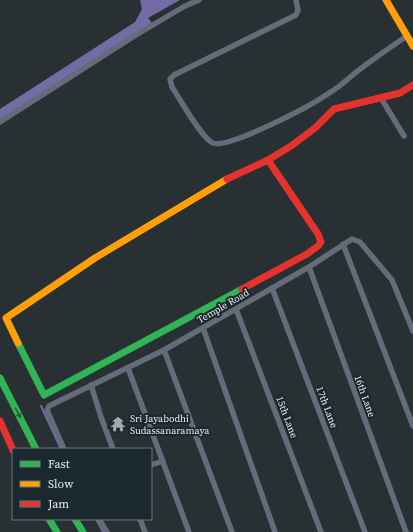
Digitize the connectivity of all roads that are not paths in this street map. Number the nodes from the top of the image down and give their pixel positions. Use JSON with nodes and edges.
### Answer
{"nodes":[{"id":1,"x":199,"y":0,"type":"edge"},
{"id":2,"x":296,"y":0,"type":"edge"},
{"id":3,"x":386,"y":0,"type":"edge"},
{"id":4,"x":394,"y":0,"type":"edge"},
{"id":5,"x":410,"y":35,"type":"edge"},
{"id":6,"x":413,"y":46,"type":"edge"},
{"id":7,"x":413,"y":86,"type":"edge"},
{"id":8,"x":382,"y":98,"type":"junction"},
{"id":9,"x":0,"y":122,"type":"edge"},
{"id":10,"x":404,"y":136,"type":"dead end"},
{"id":11,"x":268,"y":160,"type":"junction"},
{"id":12,"x":343,"y":244,"type":"junction"},
{"id":13,"x":309,"y":267,"type":"junction"},
{"id":14,"x":272,"y":288,"type":"junction"},
{"id":15,"x":236,"y":309,"type":"junction"},
{"id":16,"x":411,"y":322,"type":"edge"},
{"id":17,"x":203,"y":328,"type":"junction"},
{"id":18,"x":413,"y":331,"type":"edge"},
{"id":19,"x":164,"y":350,"type":"junction"},
{"id":20,"x":128,"y":368,"type":"junction"},
{"id":21,"x":0,"y":378,"type":"edge"},
{"id":22,"x":91,"y":385,"type":"junction"},
{"id":23,"x":0,"y":421,"type":"edge"},
{"id":24,"x":413,"y":426,"type":"edge"},
{"id":25,"x":12,"y":448,"type":"edge"},
{"id":26,"x":35,"y":448,"type":"edge"},
{"id":27,"x":64,"y":448,"type":"edge"},
{"id":28,"x":113,"y":448,"type":"edge"},
{"id":29,"x":163,"y":460,"type":"junction"},
{"id":30,"x":152,"y":465,"type":"edge"},
{"id":31,"x":50,"y":520,"type":"edge"},
{"id":32,"x":76,"y":520,"type":"edge"},
{"id":33,"x":100,"y":520,"type":"edge"},
{"id":34,"x":140,"y":520,"type":"edge"},
{"id":35,"x":57,"y":532,"type":"edge"},
{"id":36,"x":83,"y":532,"type":"edge"},
{"id":37,"x":106,"y":532,"type":"edge"},
{"id":38,"x":145,"y":532,"type":"edge"},
{"id":39,"x":189,"y":532,"type":"edge"},
{"id":40,"x":232,"y":532,"type":"edge"},
{"id":41,"x":275,"y":532,"type":"edge"},
{"id":42,"x":320,"y":532,"type":"edge"},
{"id":43,"x":365,"y":532,"type":"edge"},
{"id":44,"x":406,"y":532,"type":"edge"}],
"edges":[{"from":1,"to":9,"type":"street"},
{"from":2,"to":5,"type":"street"},
{"from":3,"to":5,"type":"main road"},
{"from":4,"to":5,"type":"main road"},
{"from":5,"to":6,"type":"main road"},
{"from":7,"to":8,"type":"main road"},
{"from":8,"to":10,"type":"street"},
{"from":8,"to":11,"type":"main road"},
{"from":11,"to":11,"type":"main road"},
{"from":12,"to":13,"type":"street","name":"Temple Road"},
{"from":12,"to":16,"type":"street"},
{"from":12,"to":24,"type":"street"},
{"from":13,"to":14,"type":"street","name":"Temple Road"},
{"from":13,"to":44,"type":"street","name":"16th Lane"},
{"from":14,"to":15,"type":"street","name":"Temple Road"},
{"from":14,"to":43,"type":"street","name":"17th Lane"},
{"from":15,"to":17,"type":"street","name":"Temple Road"},
{"from":15,"to":42,"type":"street","name":"15th Lane"},
{"from":16,"to":18,"type":"street"},
{"from":17,"to":19,"type":"street","name":"Temple Road"},
{"from":17,"to":41,"type":"street"},
{"from":19,"to":20,"type":"street","name":"Temple Road"},
{"from":19,"to":40,"type":"street"},
{"from":20,"to":22,"type":"street","name":"Temple Road"},
{"from":20,"to":29,"type":"street"},
{"from":21,"to":26,"type":"main road","one_way":true},
{"from":22,"to":27,"type":"street","name":"Temple Road"},
{"from":22,"to":28,"type":"street"},
{"from":23,"to":25,"type":"main road"},
{"from":29,"to":30,"type":"street"},
{"from":29,"to":39,"type":"street"},
{"from":31,"to":35,"type":"main road"},
{"from":32,"to":36,"type":"main road"},
{"from":33,"to":37,"type":"street"},
{"from":34,"to":38,"type":"street"}]}
